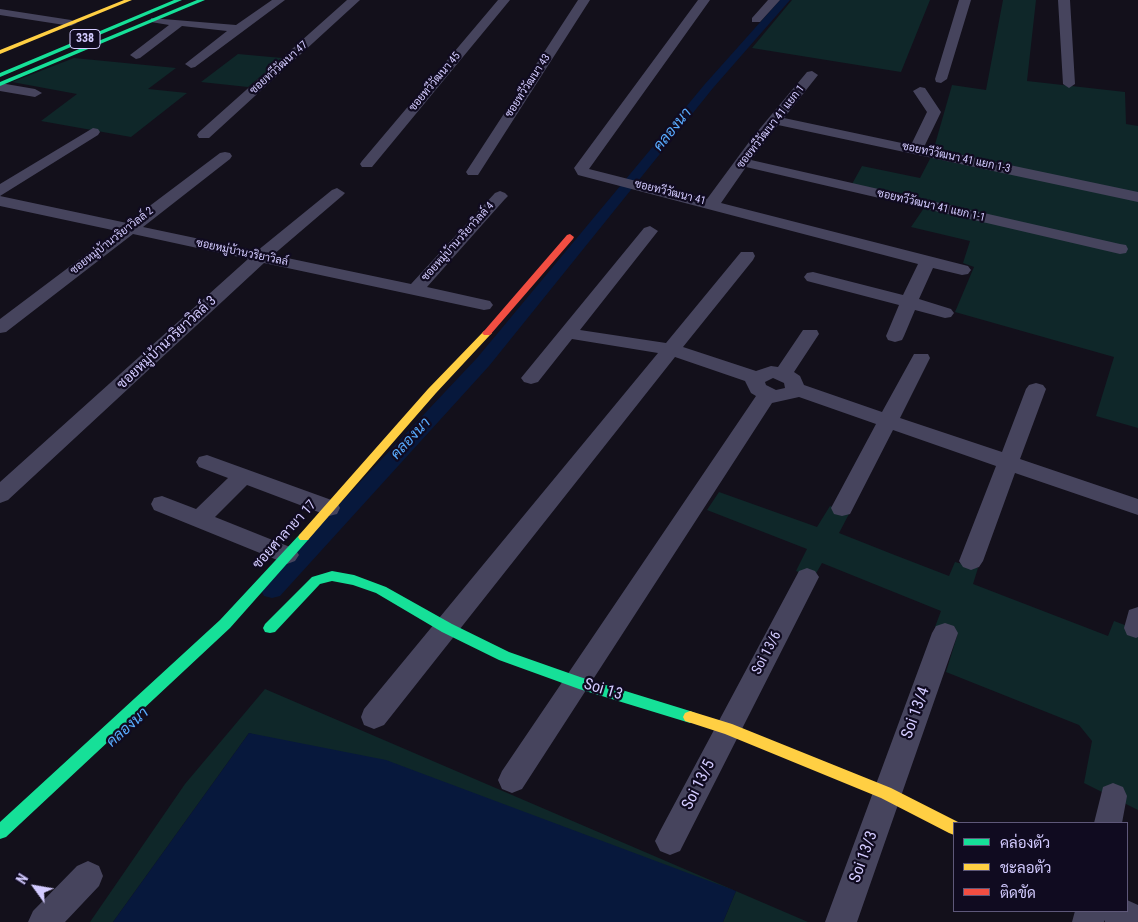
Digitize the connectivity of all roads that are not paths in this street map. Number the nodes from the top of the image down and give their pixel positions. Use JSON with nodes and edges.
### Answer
{"nodes":[{"id":1,"x":130,"y":0,"type":"edge"},
{"id":2,"x":152,"y":0,"type":"edge"},
{"id":3,"x":202,"y":0,"type":"edge"},
{"id":4,"x":278,"y":0,"type":"edge"},
{"id":5,"x":354,"y":0,"type":"edge"},
{"id":6,"x":504,"y":0,"type":"edge"},
{"id":7,"x":584,"y":0,"type":"edge"},
{"id":8,"x":704,"y":0,"type":"edge"},
{"id":9,"x":774,"y":0,"type":"edge"},
{"id":10,"x":965,"y":0,"type":"edge"},
{"id":11,"x":1064,"y":0,"type":"edge"},
{"id":12,"x":174,"y":2,"type":"edge"},
{"id":13,"x":0,"y":12,"type":"edge"},
{"id":14,"x":155,"y":20,"type":"junction"},
{"id":15,"x":756,"y":20,"type":"dead end"},
{"id":16,"x":71,"y":23,"type":"junction"},
{"id":17,"x":179,"y":23,"type":"junction"},
{"id":18,"x":238,"y":29,"type":"junction"},
{"id":19,"x":0,"y":52,"type":"edge"},
{"id":20,"x":136,"y":55,"type":"dead end"},
{"id":21,"x":0,"y":61,"type":"edge"},
{"id":22,"x":191,"y":64,"type":"dead end"},
{"id":23,"x":34,"y":69,"type":"junction"},
{"id":24,"x":0,"y":75,"type":"edge"},
{"id":25,"x":812,"y":75,"type":"dead end"},
{"id":26,"x":941,"y":79,"type":"dead end"},
{"id":27,"x":1069,"y":84,"type":"dead end"},
{"id":28,"x":0,"y":85,"type":"edge"},
{"id":29,"x":920,"y":91,"type":"dead end"},
{"id":30,"x":35,"y":93,"type":"dead end"},
{"id":31,"x":775,"y":120,"type":"junction"},
{"id":32,"x":93,"y":132,"type":"dead end"},
{"id":33,"x":204,"y":135,"type":"dead end"},
{"id":34,"x":916,"y":149,"type":"junction"},
{"id":35,"x":224,"y":156,"type":"dead end"},
{"id":36,"x":742,"y":162,"type":"junction"},
{"id":37,"x":367,"y":164,"type":"dead end"},
{"id":38,"x":473,"y":172,"type":"dead end"},
{"id":39,"x":0,"y":191,"type":"edge"},
{"id":40,"x":337,"y":193,"type":"dead end"},
{"id":41,"x":500,"y":196,"type":"dead end"},
{"id":42,"x":1138,"y":197,"type":"edge"},
{"id":43,"x":0,"y":201,"type":"edge"},
{"id":44,"x":712,"y":204,"type":"junction"},
{"id":45,"x":127,"y":229,"type":"junction"},
{"id":46,"x":650,"y":231,"type":"dead end"},
{"id":47,"x":570,"y":237,"type":"dead end"},
{"id":48,"x":1120,"y":249,"type":"dead end"},
{"id":49,"x":747,"y":256,"type":"dead end"},
{"id":50,"x":260,"y":257,"type":"junction"},
{"id":51,"x":928,"y":261,"type":"junction"},
{"id":52,"x":962,"y":270,"type":"dead end"},
{"id":53,"x":813,"y":276,"type":"dead end"},
{"id":54,"x":416,"y":289,"type":"junction"},
{"id":55,"x":909,"y":302,"type":"junction"},
{"id":56,"x":484,"y":305,"type":"dead end"},
{"id":57,"x":945,"y":313,"type":"dead end"},
{"id":58,"x":0,"y":328,"type":"edge"},
{"id":59,"x":567,"y":333,"type":"junction"},
{"id":60,"x":810,"y":334,"type":"dead end"},
{"id":61,"x":895,"y":336,"type":"dead end"},
{"id":62,"x":672,"y":350,"type":"junction"},
{"id":63,"x":921,"y":358,"type":"dead end"},
{"id":64,"x":531,"y":378,"type":"dead end"},
{"id":65,"x":789,"y":381,"type":"junction"},
{"id":66,"x":762,"y":386,"type":"junction"},
{"id":67,"x":1036,"y":389,"type":"dead end"},
{"id":68,"x":888,"y":421,"type":"junction"},
{"id":69,"x":206,"y":462,"type":"dead end"},
{"id":70,"x":1008,"y":463,"type":"junction"},
{"id":71,"x":243,"y":476,"type":"junction"},
{"id":72,"x":0,"y":495,"type":"edge"},
{"id":73,"x":162,"y":504,"type":"dead end"},
{"id":74,"x":1138,"y":507,"type":"edge"},
{"id":75,"x":329,"y":508,"type":"junction"},
{"id":76,"x":842,"y":508,"type":"dead end"},
{"id":77,"x":199,"y":519,"type":"junction"},
{"id":78,"x":287,"y":555,"type":"junction"},
{"id":79,"x":971,"y":561,"type":"dead end"},
{"id":80,"x":807,"y":577,"type":"dead end"},
{"id":81,"x":270,"y":628,"type":"dead end"},
{"id":82,"x":447,"y":628,"type":"junction"},
{"id":83,"x":945,"y":634,"type":"dead end"},
{"id":84,"x":579,"y":683,"type":"junction"},
{"id":85,"x":374,"y":718,"type":"dead end"},
{"id":86,"x":727,"y":728,"type":"junction"},
{"id":87,"x":512,"y":780,"type":"dead end"},
{"id":88,"x":886,"y":793,"type":"junction"},
{"id":89,"x":953,"y":827,"type":"edge"},
{"id":90,"x":0,"y":832,"type":"edge"},
{"id":91,"x":670,"y":841,"type":"dead end"},
{"id":92,"x":88,"y":876,"type":"dead end"},
{"id":93,"x":1118,"y":912,"type":"edge"},
{"id":94,"x":44,"y":922,"type":"edge"},
{"id":95,"x":841,"y":922,"type":"edge"},
{"id":96,"x":1138,"y":922,"type":"edge"}],
"edges":[{"from":1,"to":16,"type":"main road","number":"338"},
{"from":2,"to":21,"type":"main road","number":"338"},
{"from":3,"to":14,"type":"main road","number":"338"},
{"from":4,"to":18,"type":"street"},
{"from":5,"to":33,"type":"street","name":"ซอยทวีวัฒนา 47"},
{"from":6,"to":37,"type":"street","name":"ซอยทวีวัฒนา 45"},
{"from":7,"to":38,"type":"street","name":"ซอยทวีวัฒนา 43"},
{"from":8,"to":44,"type":"street","name":"ซอยทวีวัฒนา 41"},
{"from":9,"to":15,"type":"street"},
{"from":10,"to":26,"type":"street"},
{"from":11,"to":27,"type":"street"},
{"from":12,"to":23,"type":"main road"},
{"from":12,"to":24,"type":"main road","number":"338"},
{"from":13,"to":16,"type":"street"},
{"from":14,"to":17,"type":"street"},
{"from":14,"to":23,"type":"main road","number":"338"},
{"from":16,"to":19,"type":"main road","number":"338"},
{"from":17,"to":18,"type":"street"},
{"from":17,"to":20,"type":"street"},
{"from":18,"to":22,"type":"street"},
{"from":23,"to":28,"type":"main road"},
{"from":25,"to":31,"type":"street","name":"ซอยทวีวัฒนา 41 แยก 1"},
{"from":28,"to":30,"type":"street"},
{"from":29,"to":34,"type":"street"},
{"from":31,"to":34,"type":"street","name":"ซอยทวีวัฒนา 41 แยก 1-3"},
{"from":31,"to":36,"type":"street","name":"ซอยทวีวัฒนา 41 แยก 1"},
{"from":32,"to":39,"type":"street"},
{"from":34,"to":42,"type":"street","name":"ซอยทวีวัฒนา 41 แยก 1-3"},
{"from":35,"to":45,"type":"street","name":"ซอยหมู่บ้านวริยาวิลล์ 2"},
{"from":36,"to":44,"type":"street","name":"ซอยทวีวัฒนา 41 แยก 1"},
{"from":36,"to":48,"type":"street","name":"ซอยทวีวัฒนา 41 แยก 1-1"},
{"from":40,"to":50,"type":"street","name":"ซอยหมู่บ้านวริยาวิลล์ 3"},
{"from":41,"to":54,"type":"street","name":"ซอยหมู่บ้านวริยาวิลล์ 4"},
{"from":43,"to":45,"type":"street","name":"ซอยหมู่บ้านวริยาวิลล์"},
{"from":44,"to":51,"type":"street","name":"ซอยทวีวัฒนา 41"},
{"from":45,"to":50,"type":"street","name":"ซอยหมู่บ้านวริยาวิลล์"},
{"from":45,"to":58,"type":"street","name":"ซอยหมู่บ้านวริยาวิลล์ 2"},
{"from":46,"to":59,"type":"street"},
{"from":47,"to":75,"type":"main road","name":"ซอยศาลายา 17"},
{"from":49,"to":62,"type":"street"},
{"from":50,"to":54,"type":"street","name":"ซอยหมู่บ้านวริยาวิลล์"},
{"from":50,"to":72,"type":"street","name":"ซอยหมู่บ้านวริยาวิลล์ 3"},
{"from":51,"to":52,"type":"street","name":"ซอยทวีวัฒนา 41"},
{"from":51,"to":55,"type":"street"},
{"from":53,"to":55,"type":"street"},
{"from":54,"to":56,"type":"street","name":"ซอยหมู่บ้านวริยาวิลล์"},
{"from":55,"to":57,"type":"street"},
{"from":55,"to":61,"type":"street"},
{"from":59,"to":62,"type":"street"},
{"from":59,"to":64,"type":"street"},
{"from":60,"to":65,"type":"street"},
{"from":62,"to":66,"type":"street"},
{"from":62,"to":82,"type":"street"},
{"from":63,"to":68,"type":"street"},
{"from":65,"to":66,"type":"street"},
{"from":65,"to":68,"type":"street"},
{"from":66,"to":84,"type":"street"},
{"from":67,"to":70,"type":"street"},
{"from":68,"to":70,"type":"street"},
{"from":68,"to":76,"type":"street"},
{"from":69,"to":71,"type":"street"},
{"from":70,"to":74,"type":"street"},
{"from":70,"to":79,"type":"street"},
{"from":71,"to":75,"type":"street"},
{"from":71,"to":77,"type":"street"},
{"from":73,"to":77,"type":"street"},
{"from":75,"to":78,"type":"main road","name":"ซอยศาลายา 17"},
{"from":77,"to":78,"type":"street"},
{"from":78,"to":90,"type":"main road","name":"ซอยศาลายา 17"},
{"from":80,"to":86,"type":"street","name":"Soi 13/6"},
{"from":81,"to":82,"type":"main road","name":"Soi 13"},
{"from":82,"to":84,"type":"main road","name":"Soi 13"},
{"from":82,"to":85,"type":"street"},
{"from":83,"to":88,"type":"street","name":"Soi 13/4"},
{"from":84,"to":86,"type":"main road","name":"Soi 13"},
{"from":84,"to":87,"type":"street"},
{"from":86,"to":88,"type":"main road","name":"Soi 13"},
{"from":86,"to":91,"type":"street","name":"Soi 13/5"},
{"from":88,"to":89,"type":"main road","name":"Soi 13"},
{"from":88,"to":95,"type":"street","name":"Soi 13/3"},
{"from":92,"to":94,"type":"street"},
{"from":93,"to":96,"type":"street"}]}
